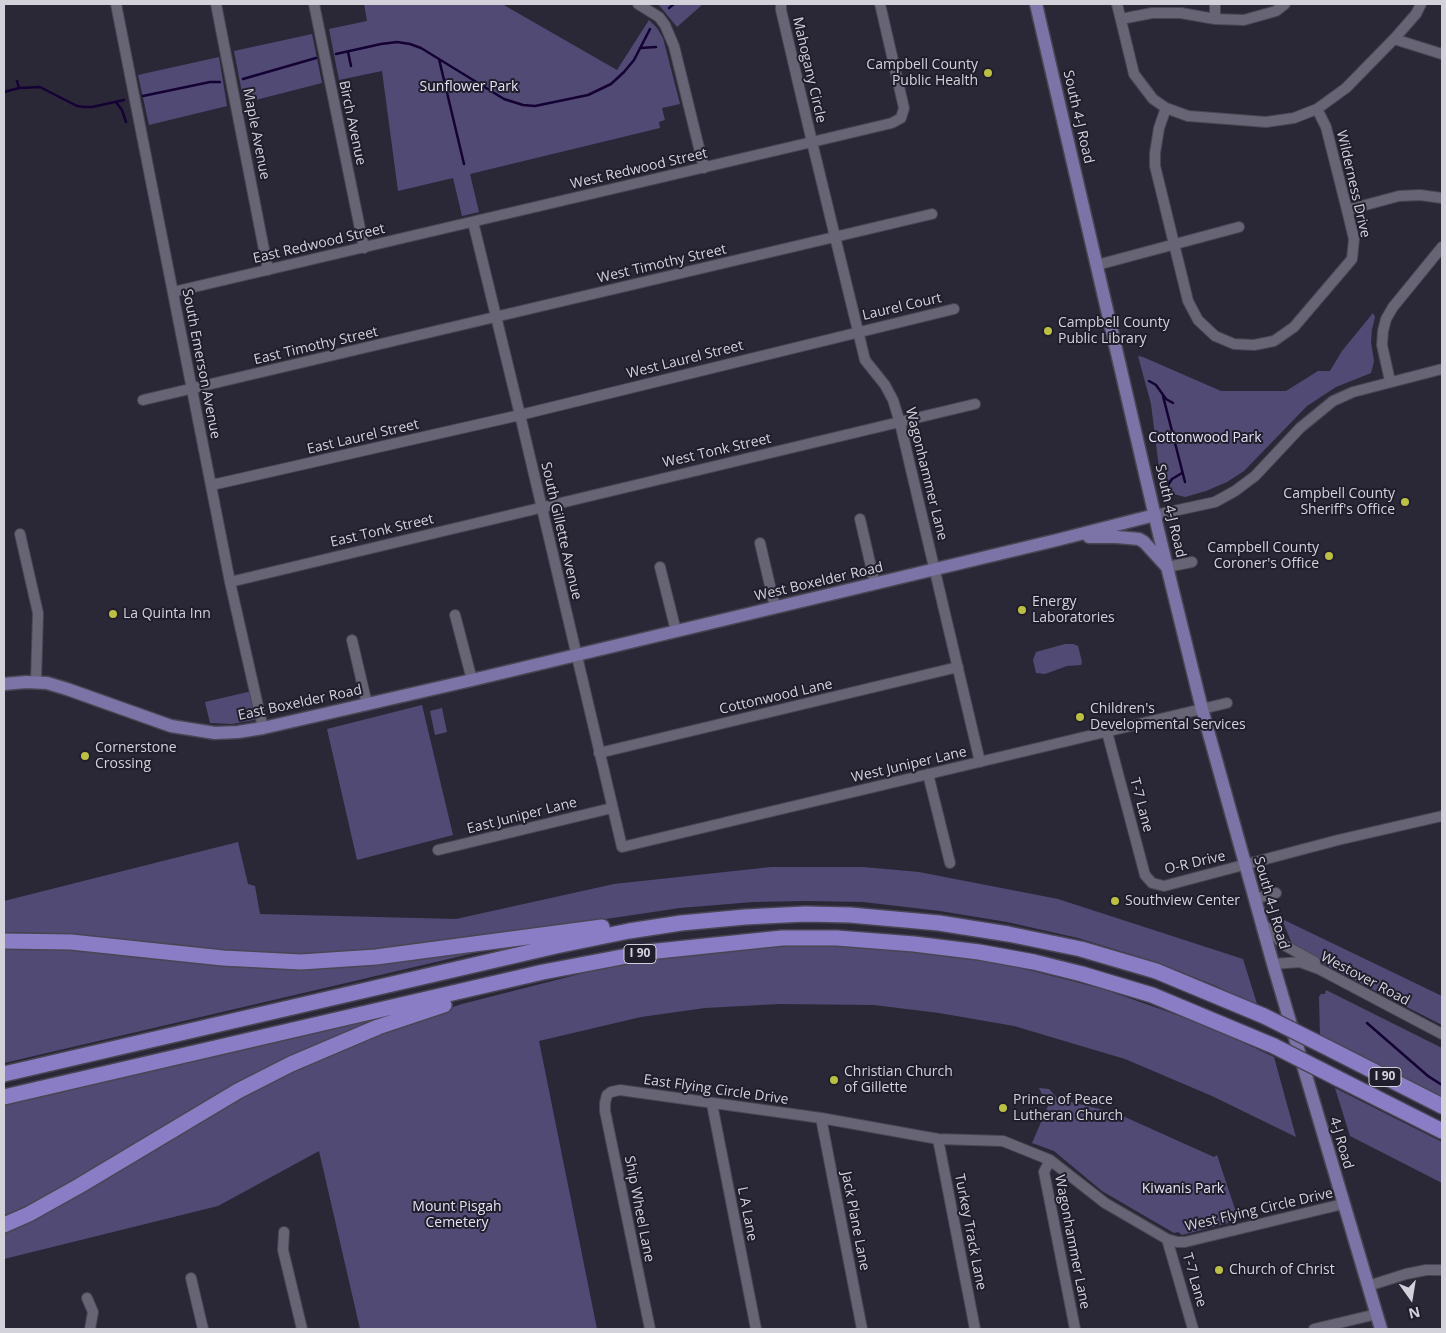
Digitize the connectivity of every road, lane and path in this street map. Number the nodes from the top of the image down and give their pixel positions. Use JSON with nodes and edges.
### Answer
{"nodes":[{"id":1,"x":116,"y":4,"type":"edge"},
{"id":2,"x":216,"y":4,"type":"edge"},
{"id":3,"x":314,"y":4,"type":"edge"},
{"id":4,"x":638,"y":4,"type":"edge"},
{"id":5,"x":781,"y":4,"type":"edge"},
{"id":6,"x":880,"y":4,"type":"edge"},
{"id":7,"x":1036,"y":4,"type":"edge"},
{"id":8,"x":1117,"y":4,"type":"edge"},
{"id":9,"x":1215,"y":4,"type":"edge"},
{"id":10,"x":1285,"y":4,"type":"edge"},
{"id":11,"x":1421,"y":4,"type":"edge"},
{"id":12,"x":1121,"y":18,"type":"junction"},
{"id":13,"x":1215,"y":19,"type":"junction"},
{"id":14,"x":1394,"y":39,"type":"junction"},
{"id":15,"x":1442,"y":54,"type":"edge"},
{"id":16,"x":1166,"y":108,"type":"junction"},
{"id":17,"x":1317,"y":109,"type":"junction"},
{"id":18,"x":812,"y":142,"type":"junction"},
{"id":19,"x":704,"y":168,"type":"junction"},
{"id":20,"x":1442,"y":198,"type":"edge"},
{"id":21,"x":1347,"y":210,"type":"junction"},
{"id":22,"x":932,"y":214,"type":"dead end"},
{"id":23,"x":472,"y":222,"type":"junction"},
{"id":24,"x":1239,"y":227,"type":"dead end"},
{"id":25,"x":835,"y":237,"type":"junction"},
{"id":26,"x":1174,"y":244,"type":"junction"},
{"id":27,"x":1442,"y":247,"type":"edge"},
{"id":28,"x":364,"y":248,"type":"junction"},
{"id":29,"x":1097,"y":264,"type":"junction"},
{"id":30,"x":268,"y":270,"type":"junction"},
{"id":31,"x":173,"y":292,"type":"junction"},
{"id":32,"x":954,"y":309,"type":"dead end"},
{"id":33,"x":496,"y":318,"type":"junction"},
{"id":34,"x":857,"y":332,"type":"junction"},
{"id":35,"x":1442,"y":369,"type":"edge"},
{"id":36,"x":1390,"y":381,"type":"junction"},
{"id":37,"x":192,"y":389,"type":"junction"},
{"id":38,"x":142,"y":400,"type":"dead end"},
{"id":39,"x":976,"y":404,"type":"dead end"},
{"id":40,"x":520,"y":415,"type":"junction"},
{"id":41,"x":900,"y":422,"type":"junction"},
{"id":42,"x":212,"y":485,"type":"junction"},
{"id":43,"x":541,"y":507,"type":"junction"},
{"id":44,"x":1155,"y":515,"type":"junction"},
{"id":45,"x":860,"y":520,"type":"dead end"},
{"id":46,"x":20,"y":534,"type":"dead end"},
{"id":47,"x":1069,"y":537,"type":"junction"},
{"id":48,"x":760,"y":543,"type":"dead end"},
{"id":49,"x":1192,"y":562,"type":"dead end"},
{"id":50,"x":660,"y":567,"type":"dead end"},
{"id":51,"x":1167,"y":568,"type":"junction"},
{"id":52,"x":935,"y":569,"type":"junction"},
{"id":53,"x":230,"y":582,"type":"junction"},
{"id":54,"x":875,"y":584,"type":"junction"},
{"id":55,"x":775,"y":607,"type":"junction"},
{"id":56,"x":455,"y":615,"type":"dead end"},
{"id":57,"x":676,"y":631,"type":"junction"},
{"id":58,"x":352,"y":640,"type":"dead end"},
{"id":59,"x":576,"y":655,"type":"junction"},
{"id":60,"x":958,"y":668,"type":"junction"},
{"id":61,"x":472,"y":680,"type":"junction"},
{"id":62,"x":36,"y":682,"type":"junction"},
{"id":63,"x":4,"y":684,"type":"edge"},
{"id":64,"x":1227,"y":703,"type":"dead end"},
{"id":65,"x":367,"y":704,"type":"junction"},
{"id":66,"x":1202,"y":709,"type":"junction"},
{"id":67,"x":263,"y":728,"type":"junction"},
{"id":68,"x":1107,"y":732,"type":"junction"},
{"id":69,"x":599,"y":753,"type":"junction"},
{"id":70,"x":980,"y":762,"type":"junction"},
{"id":71,"x":928,"y":774,"type":"junction"},
{"id":72,"x":612,"y":808,"type":"junction"},
{"id":73,"x":1442,"y":816,"type":"edge"},
{"id":74,"x":622,"y":847,"type":"joint"},
{"id":75,"x":438,"y":850,"type":"dead end"},
{"id":76,"x":950,"y":863,"type":"dead end"},
{"id":77,"x":1244,"y":866,"type":"junction"},
{"id":78,"x":1152,"y":883,"type":"joint"},
{"id":79,"x":1276,"y":893,"type":"dead end"},
{"id":80,"x":1255,"y":899,"type":"junction"},
{"id":81,"x":850,"y":916,"type":"junction"},
{"id":82,"x":1262,"y":922,"type":"junction"},
{"id":83,"x":4,"y":941,"type":"edge"},
{"id":84,"x":685,"y":948,"type":"junction"},
{"id":85,"x":1273,"y":964,"type":"junction"},
{"id":86,"x":1319,"y":969,"type":"junction"},
{"id":87,"x":1442,"y":1034,"type":"edge"},
{"id":88,"x":4,"y":1074,"type":"edge"},
{"id":89,"x":607,"y":1095,"type":"joint"},
{"id":90,"x":4,"y":1097,"type":"edge"},
{"id":91,"x":712,"y":1104,"type":"junction"},
{"id":92,"x":1442,"y":1106,"type":"edge"},
{"id":93,"x":821,"y":1118,"type":"junction"},
{"id":94,"x":1442,"y":1131,"type":"edge"},
{"id":95,"x":938,"y":1139,"type":"junction"},
{"id":96,"x":1050,"y":1160,"type":"junction"},
{"id":97,"x":1343,"y":1204,"type":"junction"},
{"id":98,"x":4,"y":1225,"type":"edge"},
{"id":99,"x":284,"y":1232,"type":"dead end"},
{"id":100,"x":1167,"y":1239,"type":"junction"},
{"id":101,"x":1442,"y":1270,"type":"edge"},
{"id":102,"x":191,"y":1278,"type":"dead end"},
{"id":103,"x":1368,"y":1286,"type":"junction"},
{"id":104,"x":87,"y":1298,"type":"dead end"},
{"id":105,"x":1377,"y":1314,"type":"junction"},
{"id":106,"x":90,"y":1329,"type":"edge"},
{"id":107,"x":203,"y":1329,"type":"edge"},
{"id":108,"x":302,"y":1329,"type":"edge"},
{"id":109,"x":650,"y":1329,"type":"edge"},
{"id":110,"x":756,"y":1329,"type":"edge"},
{"id":111,"x":862,"y":1329,"type":"edge"},
{"id":112,"x":975,"y":1329,"type":"edge"},
{"id":113,"x":1075,"y":1329,"type":"edge"},
{"id":114,"x":1193,"y":1329,"type":"edge"},
{"id":115,"x":1314,"y":1329,"type":"edge"},
{"id":116,"x":1381,"y":1329,"type":"edge"}],
"edges":[{"from":1,"to":31,"type":"street","name":"South Emerson Avenue"},
{"from":2,"to":30,"type":"street","name":"Maple Avenue"},
{"from":3,"to":28,"type":"street","name":"Birch Avenue"},
{"from":4,"to":19,"type":"street"},
{"from":5,"to":18,"type":"street","name":"Mahogany Circle"},
{"from":6,"to":18,"type":"street","name":"Mahogany Circle"},
{"from":7,"to":29,"type":"main road","name":"South 4-J Road"},
{"from":8,"to":12,"type":"street"},
{"from":9,"to":13,"type":"street"},
{"from":10,"to":13,"type":"street"},
{"from":11,"to":14,"type":"street"},
{"from":12,"to":13,"type":"street"},
{"from":12,"to":16,"type":"street"},
{"from":14,"to":15,"type":"street"},
{"from":14,"to":17,"type":"street"},
{"from":16,"to":17,"type":"street"},
{"from":16,"to":26,"type":"street","name":"Wilderness Drive"},
{"from":17,"to":21,"type":"street","name":"Wilderness Drive"},
{"from":18,"to":19,"type":"street","name":"West Redwood Street"},
{"from":18,"to":25,"type":"street","name":"Wagonhammer Lane"},
{"from":19,"to":23,"type":"street","name":"West Redwood Street"},
{"from":20,"to":21,"type":"street"},
{"from":21,"to":26,"type":"street","name":"Wilderness Drive"},
{"from":22,"to":25,"type":"street","name":"West Timothy Street"},
{"from":23,"to":28,"type":"street","name":"East Redwood Street"},
{"from":23,"to":33,"type":"street","name":"South Gillette Avenue"},
{"from":24,"to":26,"type":"street"},
{"from":25,"to":33,"type":"street","name":"West Timothy Street"},
{"from":25,"to":34,"type":"street","name":"Wagonhammer Lane"},
{"from":26,"to":29,"type":"street"},
{"from":27,"to":36,"type":"street"},
{"from":28,"to":30,"type":"street","name":"East Redwood Street"},
{"from":29,"to":44,"type":"main road","name":"South 4-J Road"},
{"from":30,"to":31,"type":"street","name":"East Redwood Street"},
{"from":31,"to":37,"type":"street","name":"South Emerson Avenue"},
{"from":32,"to":34,"type":"street","name":"Laurel Court"},
{"from":33,"to":37,"type":"street","name":"East Timothy Street"},
{"from":33,"to":40,"type":"street","name":"South Gillette Avenue"},
{"from":34,"to":40,"type":"street","name":"West Laurel Street"},
{"from":34,"to":41,"type":"street","name":"Wagonhammer Lane"},
{"from":35,"to":36,"type":"street"},
{"from":36,"to":44,"type":"street"},
{"from":37,"to":38,"type":"street","name":"East Timothy Street"},
{"from":37,"to":42,"type":"street","name":"South Emerson Avenue"},
{"from":39,"to":41,"type":"street","name":"West Tonk Street"},
{"from":40,"to":42,"type":"street","name":"East Laurel Street"},
{"from":40,"to":43,"type":"street","name":"South Gillette Avenue"},
{"from":41,"to":43,"type":"street","name":"West Tonk Street"},
{"from":41,"to":52,"type":"street","name":"Wagonhammer Lane"},
{"from":42,"to":53,"type":"street","name":"South Emerson Avenue"},
{"from":43,"to":53,"type":"street","name":"East Tonk Street"},
{"from":43,"to":59,"type":"street","name":"South Gillette Avenue"},
{"from":44,"to":47,"type":"main road"},
{"from":44,"to":51,"type":"main road","name":"South 4-J Road"},
{"from":45,"to":54,"type":"street"},
{"from":46,"to":62,"type":"street"},
{"from":47,"to":51,"type":"main road"},
{"from":47,"to":52,"type":"main road","name":"West Boxelder Road"},
{"from":48,"to":55,"type":"street"},
{"from":49,"to":51,"type":"street"},
{"from":50,"to":57,"type":"street"},
{"from":51,"to":66,"type":"main road","name":"South 4-J Road"},
{"from":52,"to":54,"type":"main road","name":"West Boxelder Road"},
{"from":52,"to":60,"type":"street","name":"Wagonhammer Lane"},
{"from":53,"to":67,"type":"street","name":"South Emerson Avenue"},
{"from":54,"to":55,"type":"main road","name":"West Boxelder Road"},
{"from":55,"to":57,"type":"main road","name":"West Boxelder Road"},
{"from":56,"to":61,"type":"street"},
{"from":57,"to":59,"type":"main road","name":"West Boxelder Road"},
{"from":58,"to":65,"type":"street"},
{"from":59,"to":61,"type":"main road","name":"East Boxelder Road"},
{"from":59,"to":69,"type":"street","name":"South Gillette Avenue"},
{"from":60,"to":69,"type":"street","name":"Cottonwood Lane"},
{"from":60,"to":70,"type":"street","name":"Wagonhammer Lane"},
{"from":61,"to":65,"type":"main road","name":"East Boxelder Road"},
{"from":62,"to":63,"type":"main road","name":"East Boxelder Road"},
{"from":62,"to":67,"type":"main road","name":"East Boxelder Road"},
{"from":64,"to":66,"type":"street","name":"West Juniper Lane"},
{"from":65,"to":67,"type":"main road","name":"East Boxelder Road"},
{"from":66,"to":68,"type":"street","name":"West Juniper Lane"},
{"from":66,"to":77,"type":"main road","name":"South 4-J Road"},
{"from":68,"to":70,"type":"street","name":"West Juniper Lane"},
{"from":68,"to":78,"type":"street","name":"T-7 Lane"},
{"from":69,"to":72,"type":"street","name":"South Gillette Avenue"},
{"from":70,"to":71,"type":"street","name":"West Juniper Lane"},
{"from":71,"to":74,"type":"street","name":"West Juniper Lane"},
{"from":71,"to":76,"type":"street"},
{"from":72,"to":74,"type":"street","name":"South Gillette Avenue"},
{"from":72,"to":75,"type":"street","name":"East Juniper Lane"},
{"from":73,"to":77,"type":"street","name":"O-R Drive"},
{"from":77,"to":78,"type":"street","name":"O-R Drive"},
{"from":77,"to":80,"type":"main road","name":"South 4-J Road"},
{"from":79,"to":80,"type":"street"},
{"from":80,"to":82,"type":"main road","name":"South 4-J Road"},
{"from":81,"to":83,"type":"highway","number":"I 90"},
{"from":81,"to":88,"type":"highway","number":"I 90"},
{"from":81,"to":92,"type":"highway","number":"I 90","bridge":true},
{"from":82,"to":85,"type":"main road","name":"South 4-J Road"},
{"from":82,"to":86,"type":"street"},
{"from":84,"to":90,"type":"highway","number":"I 90"},
{"from":84,"to":94,"type":"highway","number":"I 90","bridge":true},
{"from":84,"to":98,"type":"highway","number":"I 90"},
{"from":85,"to":86,"type":"street","name":"Westover Road"},
{"from":85,"to":97,"type":"main road","name":"4-J Road"},
{"from":86,"to":87,"type":"street","name":"Westover Road"},
{"from":89,"to":91,"type":"street","name":"East Flying Circle Drive"},
{"from":89,"to":109,"type":"street","name":"Ship Wheel Lane"},
{"from":91,"to":93,"type":"street","name":"East Flying Circle Drive"},
{"from":91,"to":110,"type":"street","name":"L A Lane"},
{"from":93,"to":95,"type":"street","name":"West Flying Circle Drive"},
{"from":93,"to":111,"type":"street","name":"Jack Plane Lane"},
{"from":95,"to":96,"type":"street","name":"West Flying Circle Drive"},
{"from":95,"to":112,"type":"street","name":"Turkey Track Lane"},
{"from":96,"to":100,"type":"street","name":"West Flying Circle Drive"},
{"from":96,"to":113,"type":"street","name":"Wagonhammer Lane"},
{"from":97,"to":100,"type":"street","name":"West Flying Circle Drive"},
{"from":97,"to":103,"type":"main road","name":"4-J Road"},
{"from":99,"to":108,"type":"street"},
{"from":100,"to":114,"type":"street","name":"T-7 Lane"},
{"from":101,"to":103,"type":"street"},
{"from":102,"to":107,"type":"street"},
{"from":103,"to":105,"type":"main road","name":"4-J Road"},
{"from":104,"to":106,"type":"street"},
{"from":105,"to":115,"type":"street"},
{"from":105,"to":116,"type":"main road","name":"4-J Road"}]}
